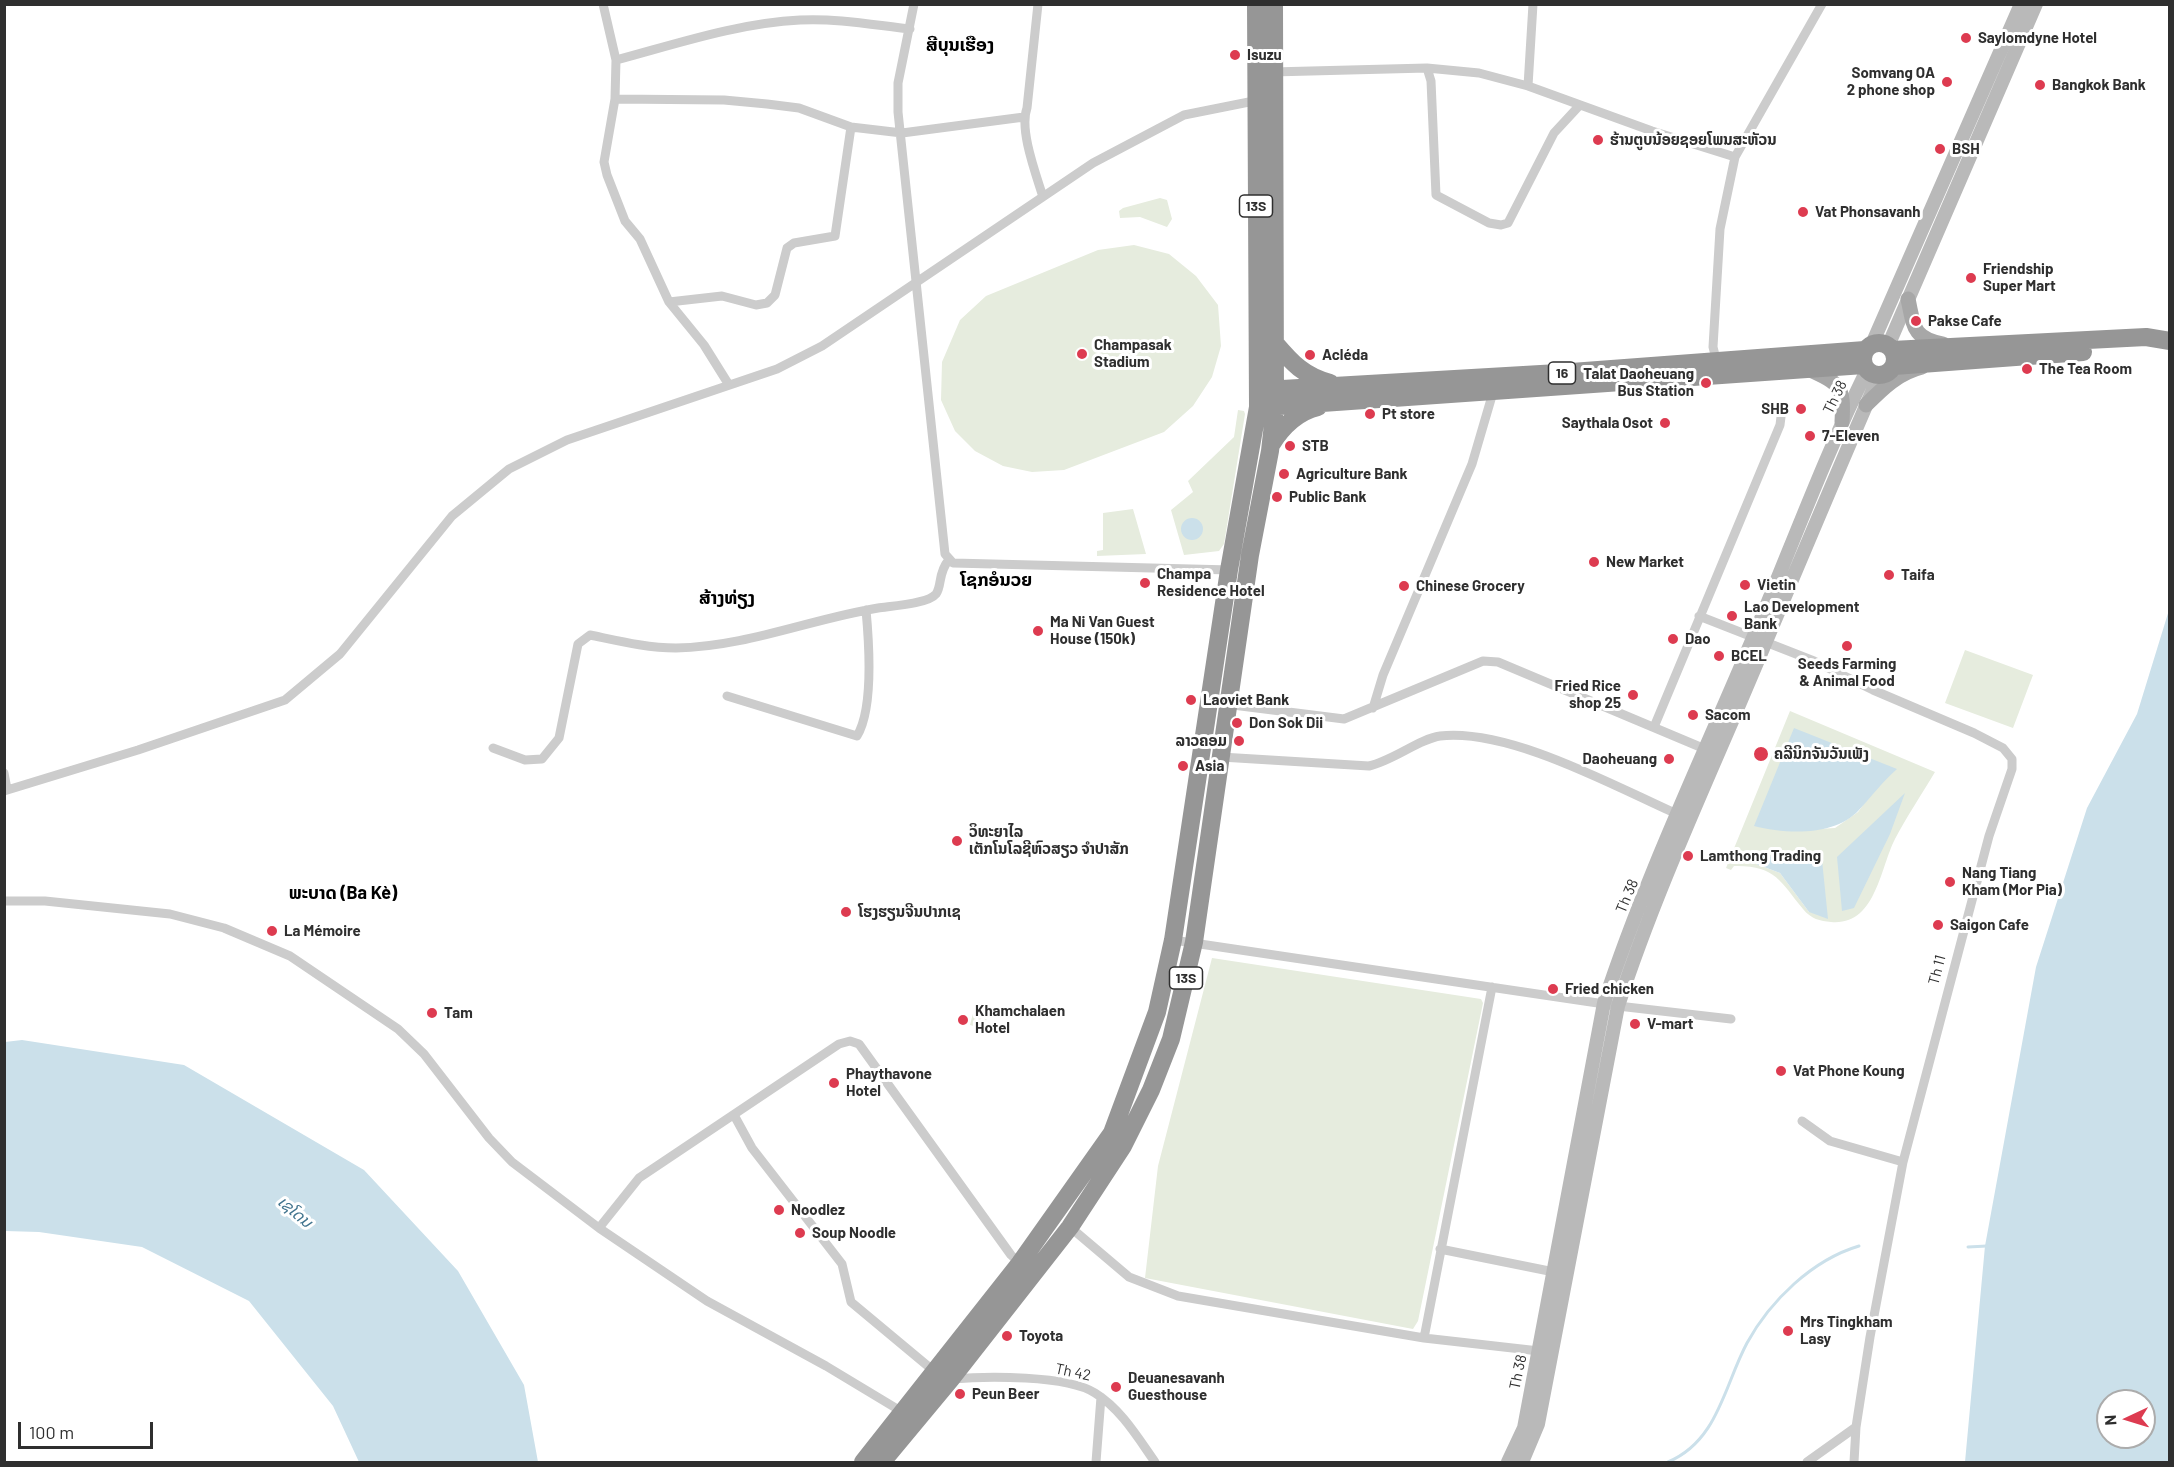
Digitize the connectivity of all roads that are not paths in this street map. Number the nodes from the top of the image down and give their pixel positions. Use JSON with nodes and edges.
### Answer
{"nodes":[{"id":1,"x":603,"y":4,"type":"edge"},
{"id":2,"x":914,"y":4,"type":"edge"},
{"id":3,"x":1038,"y":4,"type":"edge"},
{"id":4,"x":1256,"y":4,"type":"edge"},
{"id":5,"x":1274,"y":4,"type":"edge"},
{"id":6,"x":1533,"y":4,"type":"edge"},
{"id":7,"x":1822,"y":4,"type":"edge"},
{"id":8,"x":2021,"y":4,"type":"edge"},
{"id":9,"x":2036,"y":4,"type":"edge"},
{"id":10,"x":910,"y":29,"type":"junction"},
{"id":11,"x":616,"y":60,"type":"junction"},
{"id":12,"x":1427,"y":68,"type":"junction"},
{"id":13,"x":1274,"y":71,"type":"junction"},
{"id":14,"x":1255,"y":77,"type":"junction"},
{"id":15,"x":1528,"y":86,"type":"junction"},
{"id":16,"x":615,"y":99,"type":"junction"},
{"id":17,"x":1256,"y":99,"type":"junction"},
{"id":18,"x":1275,"y":100,"type":"junction"},
{"id":19,"x":1579,"y":106,"type":"junction"},
{"id":20,"x":1024,"y":117,"type":"junction"},
{"id":21,"x":851,"y":127,"type":"junction"},
{"id":22,"x":902,"y":133,"type":"junction"},
{"id":23,"x":1735,"y":157,"type":"junction"},
{"id":24,"x":1042,"y":197,"type":"junction"},
{"id":25,"x":1928,"y":238,"type":"junction"},
{"id":26,"x":915,"y":285,"type":"junction"},
{"id":27,"x":1908,"y":299,"type":"junction"},
{"id":28,"x":669,"y":302,"type":"junction"},
{"id":29,"x":2169,"y":341,"type":"edge"},
{"id":30,"x":1275,"y":343,"type":"junction"},
{"id":31,"x":1954,"y":346,"type":"junction"},
{"id":32,"x":1878,"y":358,"type":"junction"},
{"id":33,"x":1937,"y":363,"type":"junction"},
{"id":34,"x":1717,"y":367,"type":"junction"},
{"id":35,"x":1808,"y":369,"type":"junction"},
{"id":36,"x":1494,"y":384,"type":"junction"},
{"id":37,"x":729,"y":385,"type":"junction"},
{"id":38,"x":1343,"y":394,"type":"junction"},
{"id":39,"x":1266,"y":398,"type":"junction"},
{"id":40,"x":1866,"y":405,"type":"junction"},
{"id":41,"x":1781,"y":417,"type":"dead end"},
{"id":42,"x":1842,"y":422,"type":"junction"},
{"id":43,"x":1271,"y":447,"type":"junction"},
{"id":44,"x":948,"y":561,"type":"junction"},
{"id":45,"x":1229,"y":570,"type":"junction"},
{"id":46,"x":1248,"y":574,"type":"junction"},
{"id":47,"x":866,"y":610,"type":"junction"},
{"id":48,"x":1699,"y":616,"type":"junction"},
{"id":49,"x":1760,"y":638,"type":"junction"},
{"id":50,"x":727,"y":696,"type":"dead end"},
{"id":51,"x":1220,"y":703,"type":"junction"},
{"id":52,"x":1373,"y":708,"type":"junction"},
{"id":53,"x":1654,"y":727,"type":"junction"},
{"id":54,"x":493,"y":748,"type":"dead end"},
{"id":55,"x":1705,"y":749,"type":"junction"},
{"id":56,"x":1221,"y":757,"type":"junction"},
{"id":57,"x":4,"y":773,"type":"edge"},
{"id":58,"x":6,"y":790,"type":"edge"},
{"id":59,"x":1677,"y":814,"type":"junction"},
{"id":60,"x":4,"y":901,"type":"edge"},
{"id":61,"x":1173,"y":940,"type":"junction"},
{"id":62,"x":1194,"y":942,"type":"junction"},
{"id":63,"x":1492,"y":987,"type":"junction"},
{"id":64,"x":1611,"y":1005,"type":"junction"},
{"id":65,"x":1731,"y":1019,"type":"dead end"},
{"id":66,"x":734,"y":1115,"type":"junction"},
{"id":67,"x":1802,"y":1121,"type":"dead end"},
{"id":68,"x":1903,"y":1162,"type":"junction"},
{"id":69,"x":1071,"y":1227,"type":"junction"},
{"id":70,"x":599,"y":1228,"type":"junction"},
{"id":71,"x":1440,"y":1249,"type":"junction"},
{"id":72,"x":1020,"y":1263,"type":"junction"},
{"id":73,"x":1554,"y":1272,"type":"junction"},
{"id":74,"x":1034,"y":1275,"type":"junction"},
{"id":75,"x":1424,"y":1338,"type":"junction"},
{"id":76,"x":1539,"y":1351,"type":"junction"},
{"id":77,"x":943,"y":1375,"type":"junction"},
{"id":78,"x":1101,"y":1397,"type":"junction"},
{"id":79,"x":909,"y":1417,"type":"junction"},
{"id":80,"x":1856,"y":1427,"type":"junction"},
{"id":81,"x":863,"y":1462,"type":"edge"},
{"id":82,"x":882,"y":1462,"type":"edge"},
{"id":83,"x":1096,"y":1462,"type":"edge"},
{"id":84,"x":1155,"y":1462,"type":"edge"},
{"id":85,"x":1508,"y":1462,"type":"edge"},
{"id":86,"x":1522,"y":1462,"type":"edge"},
{"id":87,"x":1806,"y":1462,"type":"edge"},
{"id":88,"x":1854,"y":1462,"type":"edge"}],
"edges":[{"from":1,"to":11,"type":"street"},
{"from":2,"to":10,"type":"street"},
{"from":3,"to":20,"type":"street"},
{"from":4,"to":14,"type":"highway","number":"13S"},
{"from":5,"to":13,"type":"highway","number":"13S"},
{"from":6,"to":15,"type":"street"},
{"from":7,"to":23,"type":"street"},
{"from":8,"to":25,"type":"street","name":"Th 38"},
{"from":9,"to":25,"type":"street","name":"Th 38"},
{"from":10,"to":11,"type":"street"},
{"from":10,"to":22,"type":"street"},
{"from":11,"to":16,"type":"street"},
{"from":12,"to":13,"type":"street"},
{"from":12,"to":15,"type":"street"},
{"from":12,"to":19,"type":"street"},
{"from":13,"to":14,"type":"street"},
{"from":13,"to":18,"type":"highway","number":"13S"},
{"from":14,"to":17,"type":"highway","number":"13S"},
{"from":15,"to":19,"type":"street"},
{"from":16,"to":21,"type":"street"},
{"from":16,"to":28,"type":"street"},
{"from":17,"to":18,"type":"street"},
{"from":17,"to":24,"type":"street"},
{"from":17,"to":39,"type":"highway","number":"13S"},
{"from":18,"to":30,"type":"highway","number":"13S"},
{"from":19,"to":23,"type":"street"},
{"from":20,"to":22,"type":"street"},
{"from":20,"to":24,"type":"street"},
{"from":21,"to":22,"type":"street"},
{"from":21,"to":28,"type":"street"},
{"from":22,"to":26,"type":"street"},
{"from":23,"to":34,"type":"street"},
{"from":24,"to":26,"type":"street"},
{"from":25,"to":27,"type":"street","name":"Th 38"},
{"from":25,"to":32,"type":"street","name":"Th 38"},
{"from":26,"to":37,"type":"street"},
{"from":26,"to":44,"type":"street"},
{"from":27,"to":31,"type":"main road"},
{"from":27,"to":32,"type":"street","name":"Th 38"},
{"from":28,"to":37,"type":"street"},
{"from":29,"to":31,"type":"highway","number":"16"},
{"from":29,"to":33,"type":"highway","number":"16"},
{"from":30,"to":38,"type":"highway"},
{"from":30,"to":39,"type":"highway","number":"13S"},
{"from":31,"to":32,"type":"highway","number":"16"},
{"from":32,"to":33,"type":"highway","number":"16"},
{"from":32,"to":34,"type":"highway","number":"16"},
{"from":32,"to":35,"type":"highway","number":"16"},
{"from":32,"to":40,"type":"street","name":"Th 38"},
{"from":32,"to":42,"type":"street","name":"Th 38"},
{"from":33,"to":40,"type":"main road"},
{"from":34,"to":35,"type":"highway","number":"16"},
{"from":34,"to":36,"type":"highway","number":"16"},
{"from":35,"to":42,"type":"main road"},
{"from":36,"to":38,"type":"highway","number":"16"},
{"from":36,"to":52,"type":"street"},
{"from":37,"to":58,"type":"street"},
{"from":38,"to":39,"type":"highway","number":"16"},
{"from":38,"to":43,"type":"highway"},
{"from":39,"to":43,"type":"highway","number":"13S"},
{"from":39,"to":45,"type":"highway","number":"13S"},
{"from":40,"to":49,"type":"street","name":"Th 38"},
{"from":41,"to":48,"type":"street"},
{"from":42,"to":49,"type":"street","name":"Th 38"},
{"from":43,"to":46,"type":"highway","number":"13S"},
{"from":44,"to":45,"type":"street"},
{"from":44,"to":47,"type":"street"},
{"from":45,"to":46,"type":"street"},
{"from":45,"to":51,"type":"highway","number":"13S"},
{"from":46,"to":51,"type":"highway","number":"13S"},
{"from":47,"to":50,"type":"street"},
{"from":47,"to":54,"type":"street"},
{"from":48,"to":49,"type":"street","name":"Th 11"},
{"from":48,"to":53,"type":"street"},
{"from":49,"to":55,"type":"street","name":"Th 38"},
{"from":49,"to":64,"type":"street","name":"Th 38"},
{"from":49,"to":68,"type":"street","name":"Th 11"},
{"from":51,"to":52,"type":"street"},
{"from":51,"to":56,"type":"highway","number":"13S"},
{"from":51,"to":61,"type":"highway","number":"13S"},
{"from":52,"to":53,"type":"street"},
{"from":53,"to":55,"type":"street"},
{"from":55,"to":59,"type":"street","name":"Th 38"},
{"from":56,"to":59,"type":"street"},
{"from":56,"to":62,"type":"highway","number":"13S"},
{"from":57,"to":58,"type":"street"},
{"from":59,"to":64,"type":"street","name":"Th 38"},
{"from":60,"to":70,"type":"street"},
{"from":61,"to":62,"type":"street"},
{"from":61,"to":72,"type":"highway","number":"13S"},
{"from":62,"to":63,"type":"street"},
{"from":62,"to":69,"type":"highway","number":"13S"},
{"from":63,"to":64,"type":"street"},
{"from":63,"to":71,"type":"street"},
{"from":64,"to":65,"type":"street"},
{"from":64,"to":73,"type":"street","name":"Th 38"},
{"from":64,"to":86,"type":"street","name":"Th 38"},
{"from":66,"to":70,"type":"street"},
{"from":66,"to":72,"type":"street"},
{"from":66,"to":77,"type":"street"},
{"from":67,"to":68,"type":"street"},
{"from":68,"to":80,"type":"street","name":"Th 11"},
{"from":69,"to":74,"type":"highway","number":"13S"},
{"from":69,"to":75,"type":"street"},
{"from":70,"to":79,"type":"street"},
{"from":71,"to":73,"type":"street"},
{"from":71,"to":75,"type":"street"},
{"from":72,"to":74,"type":"street"},
{"from":72,"to":77,"type":"highway","number":"13S"},
{"from":73,"to":76,"type":"street","name":"Th 38"},
{"from":74,"to":77,"type":"highway","number":"13S"},
{"from":75,"to":76,"type":"street"},
{"from":76,"to":85,"type":"street","name":"Th 38"},
{"from":77,"to":78,"type":"street","name":"Th 42"},
{"from":77,"to":79,"type":"highway","number":"13S"},
{"from":78,"to":83,"type":"street"},
{"from":78,"to":84,"type":"street","name":"Th 42"},
{"from":79,"to":81,"type":"highway","number":"13S"},
{"from":79,"to":82,"type":"highway","number":"13S"},
{"from":80,"to":87,"type":"street"},
{"from":80,"to":88,"type":"street","name":"Th 11"}]}
